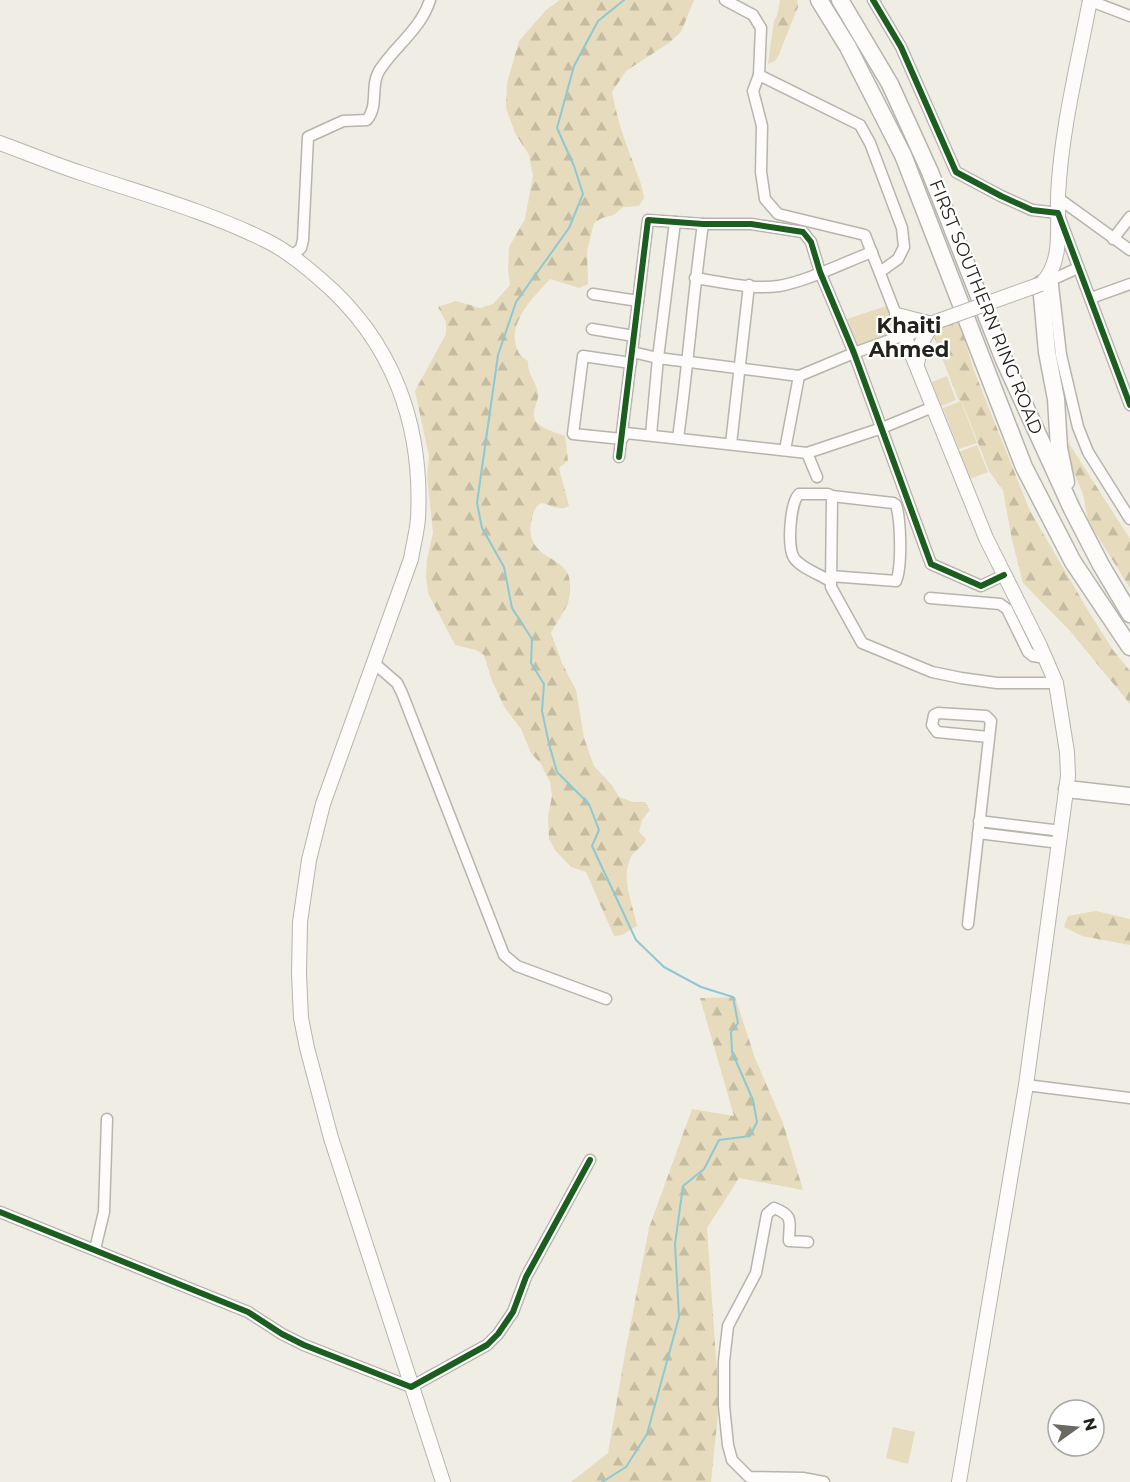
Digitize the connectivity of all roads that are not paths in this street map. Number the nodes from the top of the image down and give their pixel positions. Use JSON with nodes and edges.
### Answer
{"nodes":[{"id":1,"x":430,"y":0,"type":"edge"},
{"id":2,"x":725,"y":0,"type":"edge"},
{"id":3,"x":819,"y":0,"type":"edge"},
{"id":4,"x":840,"y":0,"type":"edge"},
{"id":5,"x":873,"y":0,"type":"edge"},
{"id":6,"x":1089,"y":0,"type":"edge"},
{"id":7,"x":1130,"y":16,"type":"edge"},
{"id":8,"x":759,"y":75,"type":"junction"},
{"id":9,"x":0,"y":142,"type":"edge"},
{"id":10,"x":1058,"y":198,"type":"junction"},
{"id":11,"x":1058,"y":213,"type":"junction"},
{"id":12,"x":1130,"y":217,"type":"edge"},
{"id":13,"x":675,"y":222,"type":"junction"},
{"id":14,"x":703,"y":224,"type":"junction"},
{"id":15,"x":1113,"y":239,"type":"junction"},
{"id":16,"x":1130,"y":250,"type":"edge"},
{"id":17,"x":872,"y":252,"type":"junction"},
{"id":18,"x":292,"y":256,"type":"junction"},
{"id":19,"x":1078,"y":268,"type":"junction"},
{"id":20,"x":820,"y":272,"type":"junction"},
{"id":21,"x":880,"y":272,"type":"junction"},
{"id":22,"x":1048,"y":277,"type":"junction"},
{"id":23,"x":695,"y":278,"type":"junction"},
{"id":24,"x":1130,"y":284,"type":"edge"},
{"id":25,"x":749,"y":285,"type":"junction"},
{"id":26,"x":592,"y":294,"type":"dead end"},
{"id":27,"x":1091,"y":298,"type":"junction"},
{"id":28,"x":638,"y":301,"type":"junction"},
{"id":29,"x":897,"y":315,"type":"junction"},
{"id":30,"x":936,"y":322,"type":"junction"},
{"id":31,"x":592,"y":329,"type":"dead end"},
{"id":32,"x":904,"y":335,"type":"junction"},
{"id":33,"x":634,"y":336,"type":"junction"},
{"id":34,"x":854,"y":353,"type":"junction"},
{"id":35,"x":632,"y":357,"type":"junction"},
{"id":36,"x":658,"y":358,"type":"junction"},
{"id":37,"x":688,"y":362,"type":"junction"},
{"id":38,"x":917,"y":366,"type":"junction"},
{"id":39,"x":741,"y":367,"type":"junction"},
{"id":40,"x":799,"y":376,"type":"junction"},
{"id":41,"x":1130,"y":405,"type":"edge"},
{"id":42,"x":933,"y":407,"type":"junction"},
{"id":43,"x":882,"y":428,"type":"junction"},
{"id":44,"x":651,"y":435,"type":"junction"},
{"id":45,"x":678,"y":438,"type":"junction"},
{"id":46,"x":622,"y":439,"type":"junction"},
{"id":47,"x":731,"y":444,"type":"junction"},
{"id":48,"x":785,"y":450,"type":"junction"},
{"id":49,"x":807,"y":453,"type":"junction"},
{"id":50,"x":619,"y":458,"type":"dead end"},
{"id":51,"x":817,"y":477,"type":"dead end"},
{"id":52,"x":832,"y":496,"type":"junction"},
{"id":53,"x":1072,"y":509,"type":"junction"},
{"id":54,"x":1130,"y":519,"type":"edge"},
{"id":55,"x":1004,"y":575,"type":"junction"},
{"id":56,"x":830,"y":578,"type":"junction"},
{"id":57,"x":930,"y":598,"type":"dead end"},
{"id":58,"x":1130,"y":614,"type":"edge"},
{"id":59,"x":1130,"y":647,"type":"edge"},
{"id":60,"x":1046,"y":658,"type":"junction"},
{"id":61,"x":374,"y":663,"type":"junction"},
{"id":62,"x":1056,"y":682,"type":"junction"},
{"id":63,"x":989,"y":737,"type":"junction"},
{"id":64,"x":1067,"y":789,"type":"junction"},
{"id":65,"x":1130,"y":796,"type":"edge"},
{"id":66,"x":979,"y":820,"type":"junction"},
{"id":67,"x":978,"y":834,"type":"junction"},
{"id":68,"x":1061,"y":837,"type":"junction"},
{"id":69,"x":968,"y":924,"type":"dead end"},
{"id":70,"x":606,"y":999,"type":"dead end"},
{"id":71,"x":1026,"y":1085,"type":"junction"},
{"id":72,"x":1130,"y":1098,"type":"edge"},
{"id":73,"x":106,"y":1119,"type":"dead end"},
{"id":74,"x":590,"y":1160,"type":"dead end"},
{"id":75,"x":0,"y":1212,"type":"edge"},
{"id":76,"x":808,"y":1242,"type":"dead end"},
{"id":77,"x":94,"y":1249,"type":"junction"},
{"id":78,"x":411,"y":1387,"type":"junction"},
{"id":79,"x":443,"y":1482,"type":"edge"},
{"id":80,"x":824,"y":1482,"type":"edge"},
{"id":81,"x":960,"y":1482,"type":"edge"}],
"edges":[{"from":1,"to":18,"type":"street"},
{"from":2,"to":8,"type":"street"},
{"from":3,"to":59,"type":"highway","name":"FIRST SOUTHERN RING ROAD"},
{"from":4,"to":53,"type":"highway","name":"FIRST SOUTHERN RING ROAD"},
{"from":5,"to":11,"type":"street"},
{"from":6,"to":7,"type":"street"},
{"from":6,"to":10,"type":"main road"},
{"from":8,"to":17,"type":"street"},
{"from":8,"to":21,"type":"street"},
{"from":9,"to":18,"type":"main road"},
{"from":10,"to":11,"type":"main road"},
{"from":10,"to":15,"type":"street"},
{"from":11,"to":19,"type":"street"},
{"from":11,"to":22,"type":"main road"},
{"from":12,"to":15,"type":"street"},
{"from":13,"to":14,"type":"street"},
{"from":13,"to":28,"type":"street"},
{"from":13,"to":36,"type":"street"},
{"from":14,"to":20,"type":"street"},
{"from":14,"to":23,"type":"street"},
{"from":15,"to":16,"type":"street"},
{"from":17,"to":20,"type":"street"},
{"from":17,"to":21,"type":"street"},
{"from":18,"to":61,"type":"main road"},
{"from":19,"to":22,"type":"street"},
{"from":19,"to":27,"type":"street"},
{"from":20,"to":25,"type":"street"},
{"from":20,"to":34,"type":"street"},
{"from":21,"to":29,"type":"street"},
{"from":22,"to":30,"type":"main road","bridge":true},
{"from":22,"to":53,"type":"highway"},
{"from":22,"to":54,"type":"street"},
{"from":23,"to":25,"type":"street"},
{"from":23,"to":37,"type":"street"},
{"from":24,"to":27,"type":"street"},
{"from":25,"to":39,"type":"street"},
{"from":26,"to":28,"type":"street"},
{"from":27,"to":41,"type":"street"},
{"from":28,"to":33,"type":"street"},
{"from":29,"to":30,"type":"main road"},
{"from":29,"to":32,"type":"street"},
{"from":30,"to":32,"type":"main road"},
{"from":30,"to":38,"type":"main road"},
{"from":31,"to":33,"type":"street"},
{"from":32,"to":34,"type":"street"},
{"from":32,"to":38,"type":"main road"},
{"from":33,"to":35,"type":"street"},
{"from":34,"to":40,"type":"street"},
{"from":34,"to":43,"type":"street"},
{"from":35,"to":36,"type":"street"},
{"from":35,"to":46,"type":"street"},
{"from":35,"to":46,"type":"street"},
{"from":36,"to":37,"type":"street"},
{"from":36,"to":44,"type":"street"},
{"from":37,"to":39,"type":"street"},
{"from":37,"to":45,"type":"street"},
{"from":38,"to":42,"type":"main road"},
{"from":39,"to":40,"type":"street"},
{"from":39,"to":47,"type":"street"},
{"from":40,"to":48,"type":"street"},
{"from":42,"to":43,"type":"street"},
{"from":42,"to":55,"type":"main road"},
{"from":43,"to":49,"type":"street"},
{"from":43,"to":55,"type":"street"},
{"from":44,"to":45,"type":"street"},
{"from":44,"to":46,"type":"street"},
{"from":45,"to":47,"type":"street"},
{"from":46,"to":50,"type":"street"},
{"from":47,"to":48,"type":"street"},
{"from":48,"to":49,"type":"street"},
{"from":49,"to":51,"type":"street"},
{"from":52,"to":56,"type":"street"},
{"from":52,"to":56,"type":"street"},
{"from":52,"to":56,"type":"street"},
{"from":53,"to":58,"type":"highway","name":"FIRST SOUTHERN RING ROAD"},
{"from":55,"to":60,"type":"main road"},
{"from":56,"to":62,"type":"street"},
{"from":57,"to":60,"type":"street"},
{"from":60,"to":62,"type":"main road"},
{"from":61,"to":70,"type":"street"},
{"from":61,"to":78,"type":"main road"},
{"from":62,"to":64,"type":"main road"},
{"from":63,"to":63,"type":"street"},
{"from":63,"to":66,"type":"street"},
{"from":64,"to":65,"type":"highway"},
{"from":64,"to":68,"type":"main road"},
{"from":66,"to":67,"type":"street"},
{"from":66,"to":68,"type":"street"},
{"from":67,"to":68,"type":"street"},
{"from":67,"to":69,"type":"street"},
{"from":68,"to":71,"type":"main road"},
{"from":71,"to":72,"type":"street"},
{"from":71,"to":81,"type":"main road"},
{"from":73,"to":77,"type":"street"},
{"from":74,"to":78,"type":"street"},
{"from":75,"to":77,"type":"street"},
{"from":76,"to":80,"type":"street"},
{"from":77,"to":78,"type":"street"},
{"from":78,"to":79,"type":"main road"}]}
